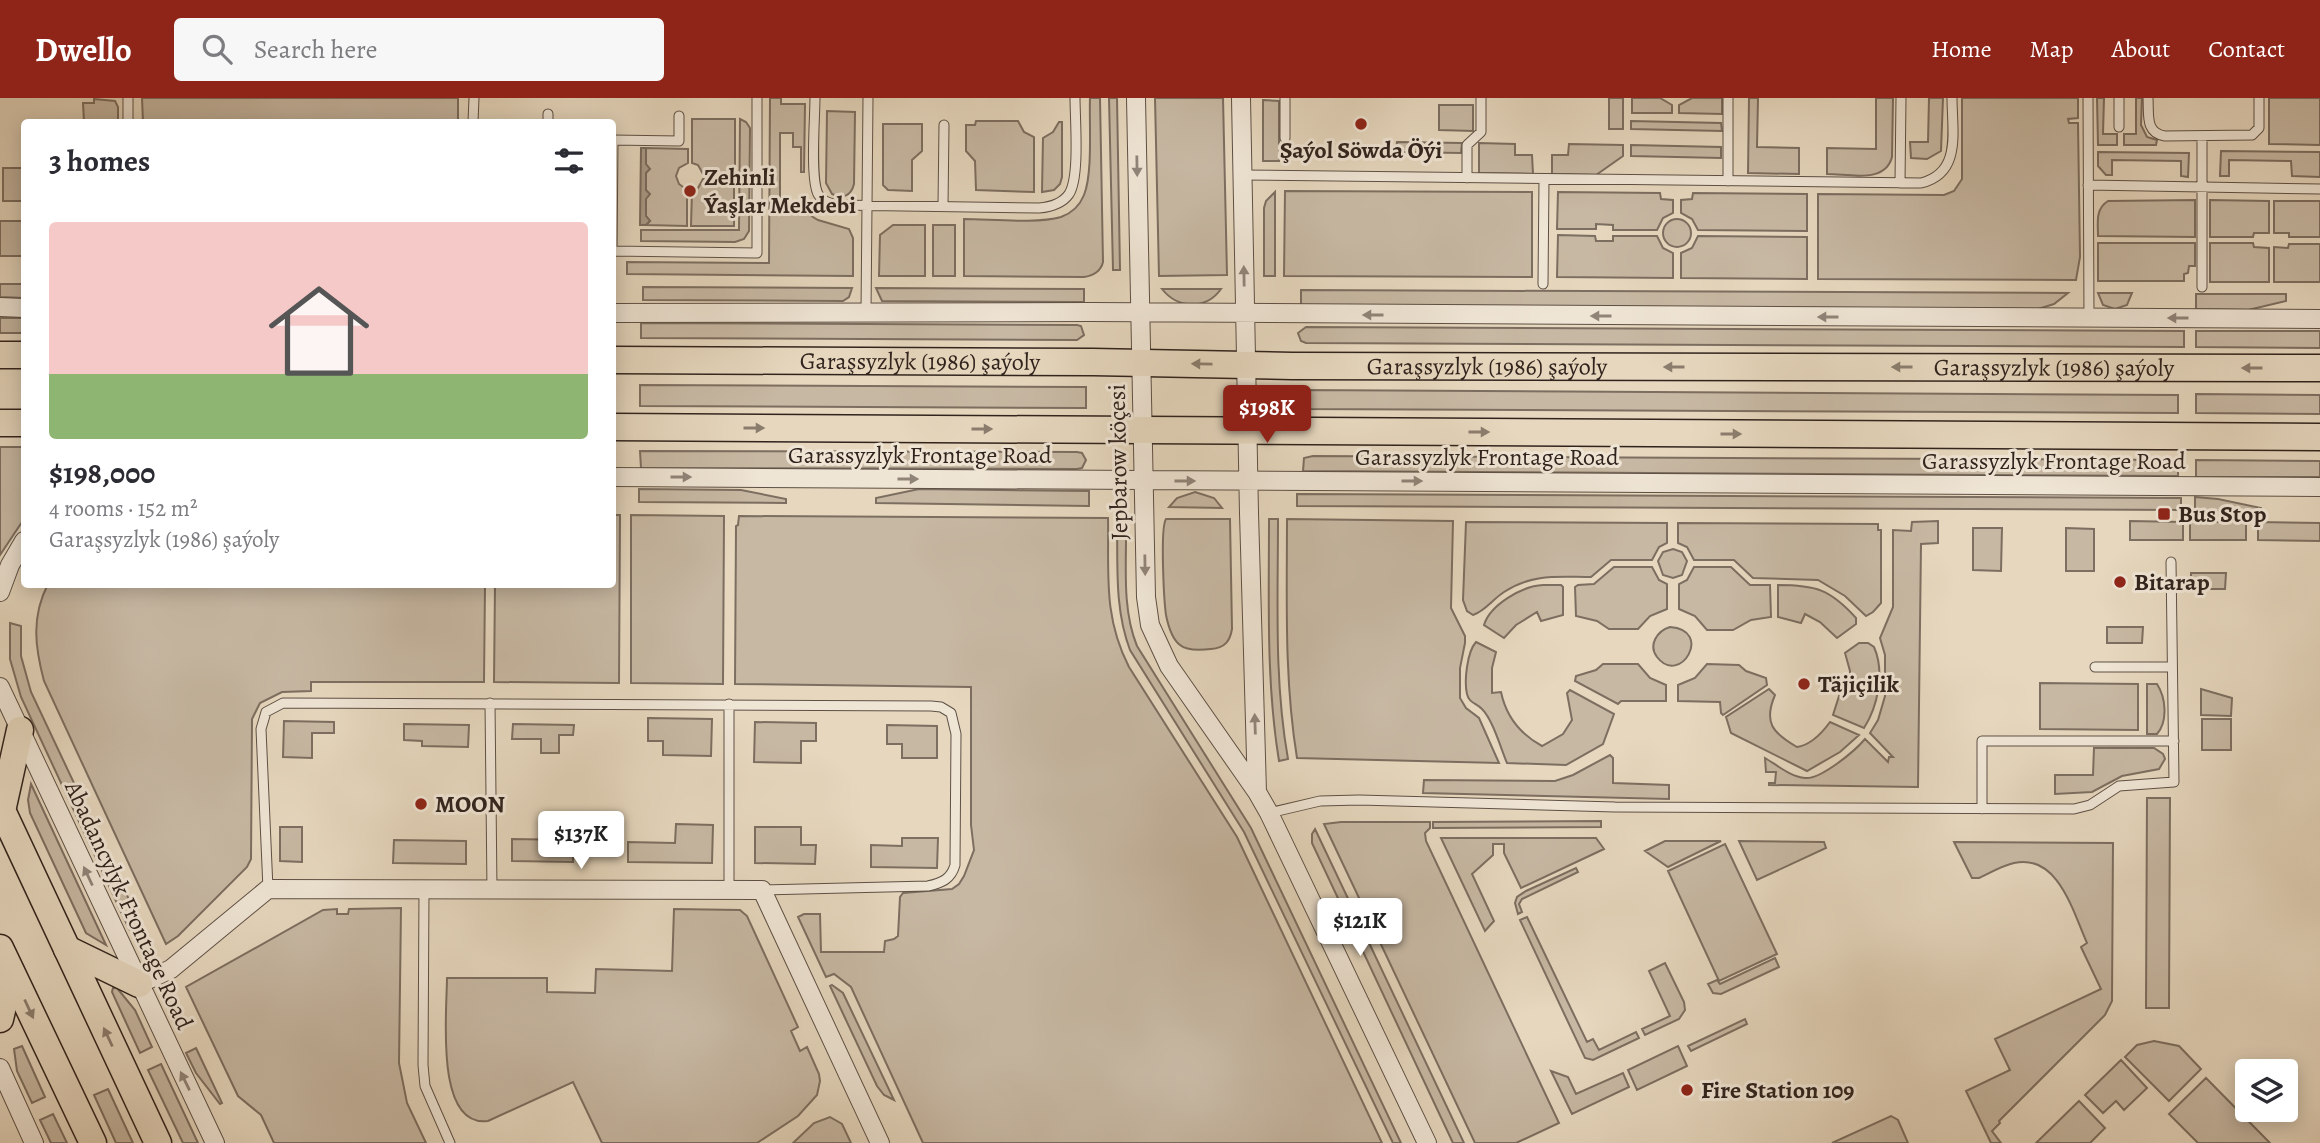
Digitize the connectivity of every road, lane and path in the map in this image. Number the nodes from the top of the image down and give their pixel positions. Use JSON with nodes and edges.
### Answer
{"nodes":[{"id":1,"x":128,"y":98,"type":"edge"},
{"id":2,"x":474,"y":98,"type":"edge"},
{"id":3,"x":757,"y":98,"type":"edge"},
{"id":4,"x":815,"y":98,"type":"edge"},
{"id":5,"x":868,"y":98,"type":"edge"},
{"id":6,"x":1076,"y":98,"type":"edge"},
{"id":7,"x":1136,"y":98,"type":"edge"},
{"id":8,"x":1241,"y":98,"type":"edge"},
{"id":9,"x":1285,"y":98,"type":"edge"},
{"id":10,"x":1481,"y":98,"type":"edge"},
{"id":11,"x":1728,"y":98,"type":"edge"},
{"id":12,"x":1901,"y":98,"type":"edge"},
{"id":13,"x":1952,"y":98,"type":"edge"},
{"id":14,"x":2088,"y":98,"type":"edge"},
{"id":15,"x":2119,"y":98,"type":"edge"},
{"id":16,"x":2148,"y":98,"type":"edge"},
{"id":17,"x":2259,"y":98,"type":"edge"},
{"id":18,"x":679,"y":116,"type":"dead end"},
{"id":19,"x":128,"y":119,"type":"edge"},
{"id":20,"x":473,"y":119,"type":"edge"},
{"id":21,"x":944,"y":125,"type":"dead end"},
{"id":22,"x":2119,"y":127,"type":"dead end"},
{"id":23,"x":2202,"y":136,"type":"junction"},
{"id":24,"x":1285,"y":138,"type":"dead end"},
{"id":25,"x":616,"y":140,"type":"edge"},
{"id":26,"x":1242,"y":175,"type":"junction"},
{"id":27,"x":1467,"y":178,"type":"junction"},
{"id":28,"x":1544,"y":179,"type":"junction"},
{"id":29,"x":1728,"y":181,"type":"junction"},
{"id":30,"x":1900,"y":183,"type":"junction"},
{"id":31,"x":2088,"y":185,"type":"junction"},
{"id":32,"x":2203,"y":187,"type":"junction"},
{"id":33,"x":2320,"y":189,"type":"edge"},
{"id":34,"x":867,"y":206,"type":"junction"},
{"id":35,"x":943,"y":206,"type":"junction"},
{"id":36,"x":616,"y":252,"type":"edge"},
{"id":37,"x":1543,"y":284,"type":"dead end"},
{"id":38,"x":2202,"y":287,"type":"dead end"},
{"id":39,"x":0,"y":307,"type":"edge"},
{"id":40,"x":21,"y":308,"type":"edge"},
{"id":41,"x":1140,"y":312,"type":"junction"},
{"id":42,"x":616,"y":313,"type":"edge"},
{"id":43,"x":866,"y":313,"type":"junction"},
{"id":44,"x":1245,"y":314,"type":"junction"},
{"id":45,"x":2089,"y":318,"type":"junction"},
{"id":46,"x":2320,"y":319,"type":"edge"},
{"id":47,"x":0,"y":355,"type":"edge"},
{"id":48,"x":21,"y":355,"type":"edge"},
{"id":49,"x":616,"y":360,"type":"edge"},
{"id":50,"x":1141,"y":363,"type":"junction"},
{"id":51,"x":1246,"y":365,"type":"junction"},
{"id":52,"x":2320,"y":368,"type":"edge"},
{"id":53,"x":0,"y":423,"type":"edge"},
{"id":54,"x":21,"y":423,"type":"edge"},
{"id":55,"x":616,"y":427,"type":"edge"},
{"id":56,"x":1142,"y":430,"type":"junction"},
{"id":57,"x":1247,"y":431,"type":"junction"},
{"id":58,"x":2320,"y":437,"type":"edge"},
{"id":59,"x":616,"y":477,"type":"edge"},
{"id":60,"x":1248,"y":481,"type":"junction"},
{"id":61,"x":1143,"y":482,"type":"junction"},
{"id":62,"x":2320,"y":487,"type":"edge"},
{"id":63,"x":21,"y":546,"type":"edge"},
{"id":64,"x":2171,"y":562,"type":"dead end"},
{"id":65,"x":0,"y":592,"type":"edge"},
{"id":66,"x":2095,"y":667,"type":"dead end"},
{"id":67,"x":2172,"y":667,"type":"junction"},
{"id":68,"x":0,"y":687,"type":"edge"},
{"id":69,"x":490,"y":703,"type":"junction"},
{"id":70,"x":730,"y":704,"type":"junction"},
{"id":71,"x":20,"y":730,"type":"junction"},
{"id":72,"x":2174,"y":741,"type":"junction"},
{"id":73,"x":1257,"y":792,"type":"junction"},
{"id":74,"x":1,"y":808,"type":"edge"},
{"id":75,"x":1982,"y":809,"type":"junction"},
{"id":76,"x":1269,"y":813,"type":"junction"},
{"id":77,"x":268,"y":889,"type":"junction"},
{"id":78,"x":424,"y":890,"type":"junction"},
{"id":79,"x":492,"y":890,"type":"junction"},
{"id":80,"x":762,"y":890,"type":"junction"},
{"id":81,"x":729,"y":891,"type":"junction"},
{"id":82,"x":0,"y":948,"type":"edge"},
{"id":83,"x":67,"y":949,"type":"junction"},
{"id":84,"x":11,"y":971,"type":"junction"},
{"id":85,"x":139,"y":984,"type":"junction"},
{"id":86,"x":0,"y":1019,"type":"edge"},
{"id":87,"x":0,"y":1068,"type":"edge"},
{"id":88,"x":34,"y":1143,"type":"edge"},
{"id":89,"x":93,"y":1143,"type":"edge"},
{"id":90,"x":159,"y":1143,"type":"edge"},
{"id":91,"x":215,"y":1143,"type":"edge"},
{"id":92,"x":450,"y":1143,"type":"edge"},
{"id":93,"x":880,"y":1143,"type":"edge"},
{"id":94,"x":1427,"y":1143,"type":"edge"}],
"edges":[{"from":1,"to":19,"type":"lane"},
{"from":2,"to":20,"type":"lane"},
{"from":3,"to":36,"type":"lane"},
{"from":4,"to":34,"type":"lane"},
{"from":5,"to":34,"type":"lane"},
{"from":6,"to":35,"type":"lane"},
{"from":7,"to":41,"type":"street","name":"Jepbarow köçesi","one_way":true},
{"from":8,"to":26,"type":"street","name":"Jepbarow köçesi"},
{"from":9,"to":24,"type":"lane"},
{"from":10,"to":27,"type":"lane"},
{"from":11,"to":29,"type":"lane"},
{"from":12,"to":30,"type":"lane"},
{"from":13,"to":30,"type":"lane"},
{"from":14,"to":31,"type":"lane"},
{"from":15,"to":22,"type":"lane"},
{"from":16,"to":23,"type":"lane"},
{"from":17,"to":23,"type":"lane"},
{"from":18,"to":25,"type":"lane"},
{"from":21,"to":35,"type":"lane"},
{"from":23,"to":32,"type":"lane"},
{"from":26,"to":27,"type":"lane"},
{"from":44,"to":26,"type":"street","name":"Jepbarow köçesi","one_way":true},
{"from":27,"to":28,"type":"lane"},
{"from":28,"to":29,"type":"lane"},
{"from":28,"to":37,"type":"lane"},
{"from":29,"to":30,"type":"lane"},
{"from":31,"to":32,"type":"lane"},
{"from":31,"to":45,"type":"lane"},
{"from":32,"to":33,"type":"lane"},
{"from":32,"to":38,"type":"lane"},
{"from":34,"to":35,"type":"lane"},
{"from":34,"to":43,"type":"lane"},
{"from":39,"to":40,"type":"street"},
{"from":41,"to":43,"type":"street"},
{"from":41,"to":44,"type":"street"},
{"from":41,"to":50,"type":"street","name":"Jepbarow köçesi"},
{"from":42,"to":43,"type":"street"},
{"from":45,"to":44,"type":"street","one_way":true},
{"from":44,"to":51,"type":"street","name":"Jepbarow köçesi"},
{"from":46,"to":45,"type":"street","one_way":true},
{"from":47,"to":48,"type":"main road"},
{"from":49,"to":50,"type":"main road","name":"Garaşsyzlyk (1986) şaýoly"},
{"from":51,"to":50,"type":"main road","name":"Garaşsyzlyk (1986) şaýoly","one_way":true},
{"from":50,"to":56,"type":"street","name":"Jepbarow köçesi"},
{"from":52,"to":51,"type":"main road","name":"Garaşsyzlyk (1986) şaýoly","one_way":true},
{"from":51,"to":57,"type":"street","name":"Jepbarow köçesi"},
{"from":53,"to":54,"type":"main road"},
{"from":55,"to":56,"type":"main road","one_way":true},
{"from":56,"to":57,"type":"main road"},
{"from":56,"to":61,"type":"street","name":"Jepbarow köçesi"},
{"from":57,"to":58,"type":"main road","one_way":true},
{"from":57,"to":60,"type":"street","name":"Jepbarow köçesi"},
{"from":59,"to":61,"type":"street","name":"Garassyzlyk Frontage Road","one_way":true},
{"from":61,"to":60,"type":"street","name":"Garassyzlyk Frontage Road","one_way":true},
{"from":60,"to":62,"type":"street","name":"Garassyzlyk Frontage Road","one_way":true},
{"from":73,"to":60,"type":"street","name":"Jepbarow köçesi","one_way":true},
{"from":61,"to":73,"type":"street","name":"Jepbarow köçesi","one_way":true},
{"from":63,"to":65,"type":"street"},
{"from":64,"to":67,"type":"lane"},
{"from":66,"to":67,"type":"lane"},
{"from":67,"to":72,"type":"lane"},
{"from":68,"to":71,"type":"street","name":"Abadancylyk Frontage Road"},
{"from":69,"to":70,"type":"lane"},
{"from":69,"to":77,"type":"lane"},
{"from":69,"to":79,"type":"lane"},
{"from":70,"to":80,"type":"lane"},
{"from":70,"to":81,"type":"lane"},
{"from":71,"to":74,"type":"main road"},
{"from":85,"to":71,"type":"street","name":"Abadancylyk Frontage Road","one_way":true},
{"from":72,"to":75,"type":"lane"},
{"from":72,"to":75,"type":"lane"},
{"from":73,"to":76,"type":"street","name":"Jepbarow köçesi"},
{"from":74,"to":83,"type":"main road"},
{"from":75,"to":76,"type":"lane"},
{"from":76,"to":94,"type":"street","name":"Jepbarow köçesi"},
{"from":77,"to":78,"type":"street"},
{"from":77,"to":85,"type":"street"},
{"from":78,"to":79,"type":"street"},
{"from":78,"to":92,"type":"lane"},
{"from":79,"to":81,"type":"street"},
{"from":80,"to":81,"type":"street"},
{"from":80,"to":93,"type":"street"},
{"from":82,"to":84,"type":"main road"},
{"from":83,"to":85,"type":"main road"},
{"from":90,"to":83,"type":"main road","one_way":true},
{"from":84,"to":86,"type":"main road"},
{"from":84,"to":89,"type":"main road","one_way":true},
{"from":91,"to":85,"type":"street","name":"Abadancylyk Frontage Road","one_way":true},
{"from":87,"to":88,"type":"street"}]}
